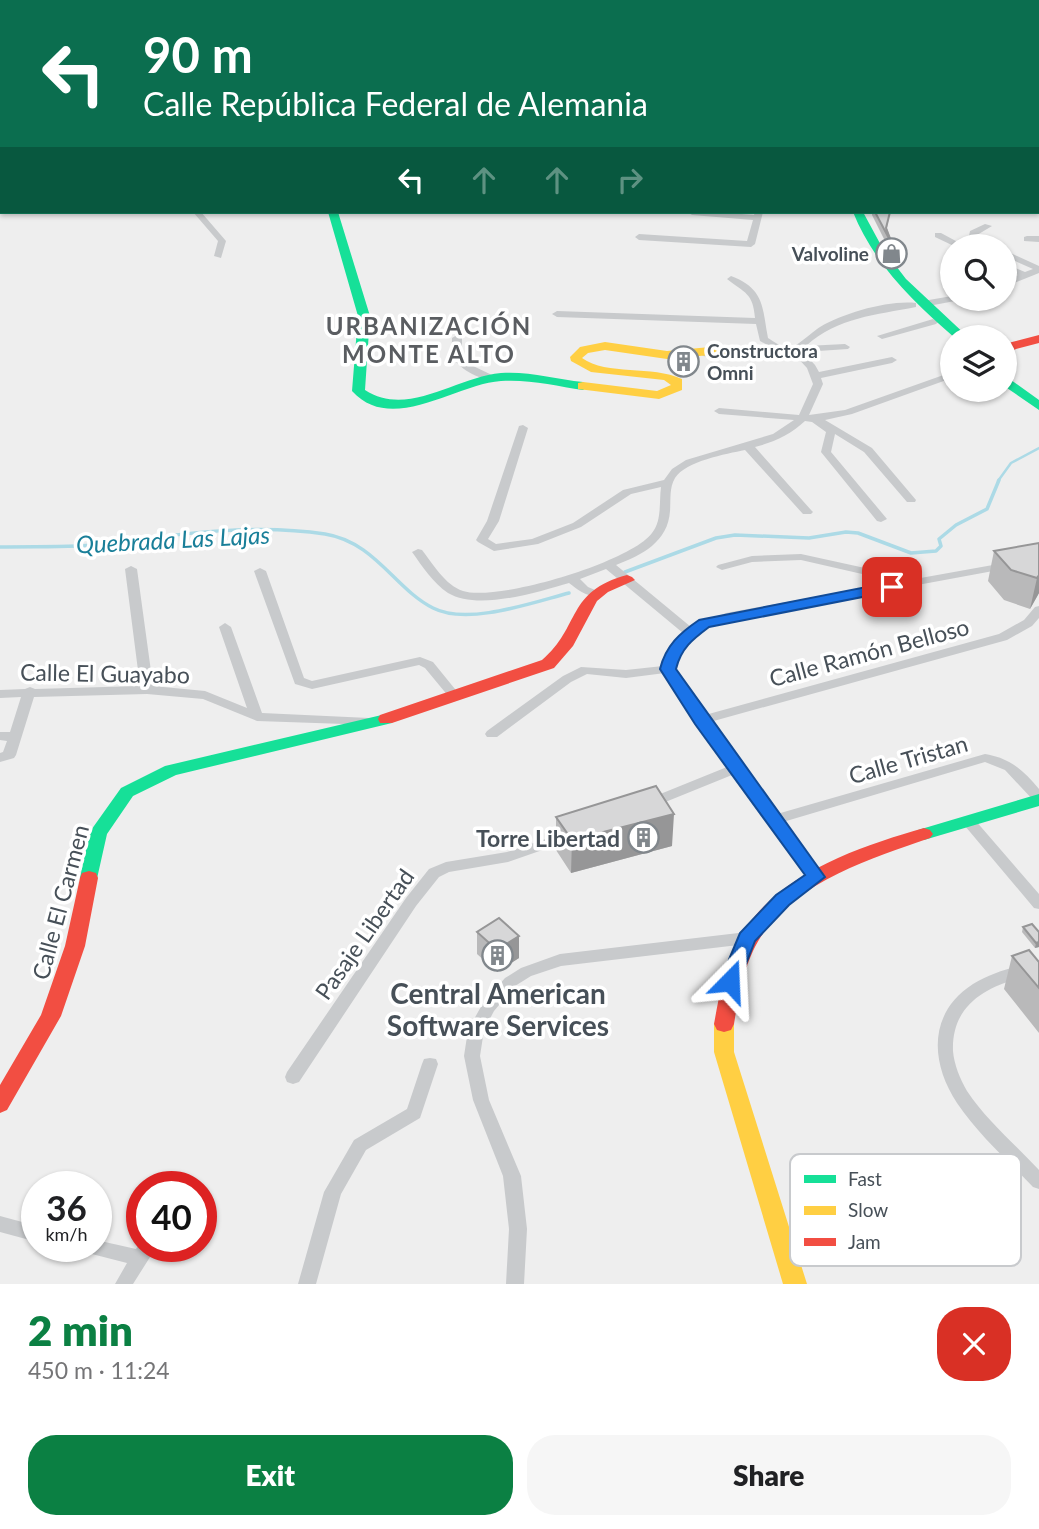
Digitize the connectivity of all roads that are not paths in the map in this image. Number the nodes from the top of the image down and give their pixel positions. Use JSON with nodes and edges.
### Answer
{"nodes":[{"id":1,"x":199,"y":214,"type":"edge"},
{"id":2,"x":334,"y":214,"type":"edge"},
{"id":3,"x":737,"y":214,"type":"edge"},
{"id":4,"x":850,"y":214,"type":"edge"},
{"id":5,"x":859,"y":214,"type":"edge"},
{"id":6,"x":759,"y":215,"type":"edge"},
{"id":7,"x":988,"y":226,"type":"dead end"},
{"id":8,"x":973,"y":234,"type":"edge"},
{"id":9,"x":639,"y":237,"type":"dead end"},
{"id":10,"x":1027,"y":239,"type":"dead end"},
{"id":11,"x":1039,"y":239,"type":"edge"},
{"id":12,"x":218,"y":256,"type":"dead end"},
{"id":13,"x":1017,"y":259,"type":"edge"},
{"id":14,"x":1039,"y":270,"type":"edge"},
{"id":15,"x":1017,"y":272,"type":"edge"},
{"id":16,"x":1024,"y":275,"type":"junction"},
{"id":17,"x":1017,"y":278,"type":"edge"},
{"id":18,"x":731,"y":279,"type":"dead end"},
{"id":19,"x":940,"y":301,"type":"edge"},
{"id":20,"x":918,"y":305,"type":"junction"},
{"id":21,"x":557,"y":314,"type":"dead end"},
{"id":22,"x":760,"y":321,"type":"junction"},
{"id":23,"x":933,"y":322,"type":"junction"},
{"id":24,"x":944,"y":325,"type":"edge"},
{"id":25,"x":940,"y":326,"type":"edge"},
{"id":26,"x":1039,"y":333,"type":"edge"},
{"id":27,"x":882,"y":336,"type":"dead end"},
{"id":28,"x":1017,"y":337,"type":"edge"},
{"id":29,"x":457,"y":338,"type":"dead end"},
{"id":30,"x":1039,"y":339,"type":"edge"},
{"id":31,"x":1017,"y":345,"type":"edge"},
{"id":32,"x":845,"y":347,"type":"dead end"},
{"id":33,"x":790,"y":350,"type":"junction"},
{"id":34,"x":892,"y":360,"type":"dead end"},
{"id":35,"x":816,"y":376,"type":"junction"},
{"id":36,"x":491,"y":378,"type":"junction"},
{"id":37,"x":940,"y":379,"type":"edge"},
{"id":38,"x":1017,"y":379,"type":"edge"},
{"id":39,"x":1017,"y":383,"type":"edge"},
{"id":40,"x":1039,"y":395,"type":"edge"},
{"id":41,"x":1039,"y":406,"type":"edge"},
{"id":42,"x":719,"y":411,"type":"dead end"},
{"id":43,"x":809,"y":418,"type":"junction"},
{"id":44,"x":523,"y":428,"type":"dead end"},
{"id":45,"x":747,"y":445,"type":"junction"},
{"id":46,"x":667,"y":482,"type":"junction"},
{"id":47,"x":911,"y":500,"type":"dead end"},
{"id":48,"x":807,"y":512,"type":"dead end"},
{"id":49,"x":881,"y":519,"type":"dead end"},
{"id":50,"x":418,"y":552,"type":"dead end"},
{"id":51,"x":1016,"y":564,"type":"edge"},
{"id":52,"x":608,"y":565,"type":"junction"},
{"id":53,"x":722,"y":567,"type":"dead end"},
{"id":54,"x":131,"y":569,"type":"dead end"},
{"id":55,"x":260,"y":571,"type":"dead end"},
{"id":56,"x":570,"y":577,"type":"junction"},
{"id":57,"x":627,"y":580,"type":"junction"},
{"id":58,"x":916,"y":583,"type":"junction"},
{"id":59,"x":596,"y":593,"type":"junction"},
{"id":60,"x":1039,"y":610,"type":"edge"},
{"id":61,"x":225,"y":627,"type":"dead end"},
{"id":62,"x":689,"y":632,"type":"junction"},
{"id":63,"x":668,"y":669,"type":"junction"},
{"id":64,"x":147,"y":690,"type":"junction"},
{"id":65,"x":30,"y":691,"type":"junction"},
{"id":66,"x":0,"y":694,"type":"edge"},
{"id":67,"x":453,"y":694,"type":"junction"},
{"id":68,"x":257,"y":717,"type":"junction"},
{"id":69,"x":701,"y":720,"type":"junction"},
{"id":70,"x":373,"y":723,"type":"junction"},
{"id":71,"x":492,"y":734,"type":"dead end"},
{"id":72,"x":0,"y":736,"type":"edge"},
{"id":73,"x":16,"y":737,"type":"junction"},
{"id":74,"x":0,"y":758,"type":"edge"},
{"id":75,"x":735,"y":769,"type":"junction"},
{"id":76,"x":1039,"y":799,"type":"edge"},
{"id":77,"x":629,"y":811,"type":"edge"},
{"id":78,"x":774,"y":820,"type":"junction"},
{"id":79,"x":970,"y":822,"type":"junction"},
{"id":80,"x":577,"y":832,"type":"edge"},
{"id":81,"x":816,"y":877,"type":"junction"},
{"id":82,"x":1039,"y":904,"type":"edge"},
{"id":83,"x":747,"y":938,"type":"junction"},
{"id":84,"x":1039,"y":968,"type":"edge"},
{"id":85,"x":430,"y":1064,"type":"dead end"},
{"id":86,"x":293,"y":1077,"type":"dead end"},
{"id":87,"x":3,"y":1094,"type":"edge"},
{"id":88,"x":1013,"y":1154,"type":"edge"},
{"id":89,"x":1021,"y":1162,"type":"edge"},
{"id":90,"x":1039,"y":1182,"type":"edge"},
{"id":91,"x":0,"y":1224,"type":"edge"},
{"id":92,"x":21,"y":1230,"type":"edge"},
{"id":93,"x":138,"y":1262,"type":"edge"},
{"id":94,"x":124,"y":1283,"type":"edge"},
{"id":95,"x":307,"y":1284,"type":"edge"},
{"id":96,"x":515,"y":1284,"type":"edge"},
{"id":97,"x":794,"y":1284,"type":"edge"}],
"edges":[{"from":1,"to":12,"type":"street"},
{"from":2,"to":36,"type":"street"},
{"from":3,"to":6,"type":"street"},
{"from":4,"to":20,"type":"street"},
{"from":5,"to":20,"type":"street"},
{"from":6,"to":9,"type":"street"},
{"from":7,"to":8,"type":"street"},
{"from":10,"to":11,"type":"street"},
{"from":13,"to":14,"type":"street"},
{"from":14,"to":16,"type":"street"},
{"from":15,"to":16,"type":"street"},
{"from":16,"to":17,"type":"street"},
{"from":18,"to":22,"type":"street"},
{"from":19,"to":20,"type":"street"},
{"from":20,"to":23,"type":"street"},
{"from":20,"to":24,"type":"street"},
{"from":20,"to":33,"type":"street"},
{"from":21,"to":22,"type":"street"},
{"from":22,"to":33,"type":"street"},
{"from":23,"to":25,"type":"street"},
{"from":23,"to":27,"type":"street"},
{"from":26,"to":28,"type":"street"},
{"from":29,"to":36,"type":"street"},
{"from":30,"to":31,"type":"street"},
{"from":32,"to":33,"type":"street"},
{"from":33,"to":35,"type":"street"},
{"from":33,"to":36,"type":"street"},
{"from":34,"to":35,"type":"street"},
{"from":35,"to":43,"type":"street"},
{"from":37,"to":43,"type":"street"},
{"from":38,"to":40,"type":"street"},
{"from":39,"to":41,"type":"street"},
{"from":42,"to":43,"type":"street"},
{"from":43,"to":45,"type":"street"},
{"from":43,"to":47,"type":"street"},
{"from":43,"to":49,"type":"street"},
{"from":44,"to":46,"type":"street"},
{"from":45,"to":46,"type":"street"},
{"from":45,"to":48,"type":"street"},
{"from":46,"to":52,"type":"street"},
{"from":50,"to":56,"type":"street"},
{"from":51,"to":58,"type":"street"},
{"from":52,"to":56,"type":"street"},
{"from":52,"to":57,"type":"street"},
{"from":53,"to":58,"type":"street"},
{"from":54,"to":64,"type":"street"},
{"from":55,"to":67,"type":"street"},
{"from":56,"to":59,"type":"street"},
{"from":57,"to":59,"type":"street"},
{"from":57,"to":62,"type":"street"},
{"from":58,"to":62,"type":"street"},
{"from":59,"to":67,"type":"street","name":"Calle El Carmen"},
{"from":60,"to":69,"type":"street","name":"Calle Ramón Belloso"},
{"from":61,"to":68,"type":"street"},
{"from":62,"to":63,"type":"street"},
{"from":63,"to":69,"type":"street"},
{"from":63,"to":71,"type":"street"},
{"from":64,"to":65,"type":"street","name":"Calle El Guayabo"},
{"from":64,"to":68,"type":"street","name":"Calle El Guayabo"},
{"from":65,"to":66,"type":"street","name":"Calle El Guayabo"},
{"from":65,"to":73,"type":"street"},
{"from":67,"to":70,"type":"street","name":"Calle El Carmen"},
{"from":68,"to":70,"type":"street","name":"Calle El Guayabo"},
{"from":69,"to":75,"type":"street"},
{"from":70,"to":87,"type":"street","name":"Calle El Carmen"},
{"from":72,"to":73,"type":"street"},
{"from":73,"to":74,"type":"street"},
{"from":75,"to":77,"type":"street"},
{"from":75,"to":78,"type":"street"},
{"from":76,"to":78,"type":"street","name":"Calle Tristan"},
{"from":76,"to":79,"type":"street"},
{"from":78,"to":81,"type":"street"},
{"from":79,"to":81,"type":"street"},
{"from":79,"to":82,"type":"street"},
{"from":80,"to":86,"type":"street","name":"Pasaje Libertad"},
{"from":81,"to":83,"type":"street"},
{"from":83,"to":96,"type":"street"},
{"from":83,"to":97,"type":"street"},
{"from":84,"to":88,"type":"street"},
{"from":85,"to":95,"type":"street"},
{"from":89,"to":90,"type":"street"},
{"from":91,"to":92,"type":"street"},
{"from":93,"to":94,"type":"street"}]}
